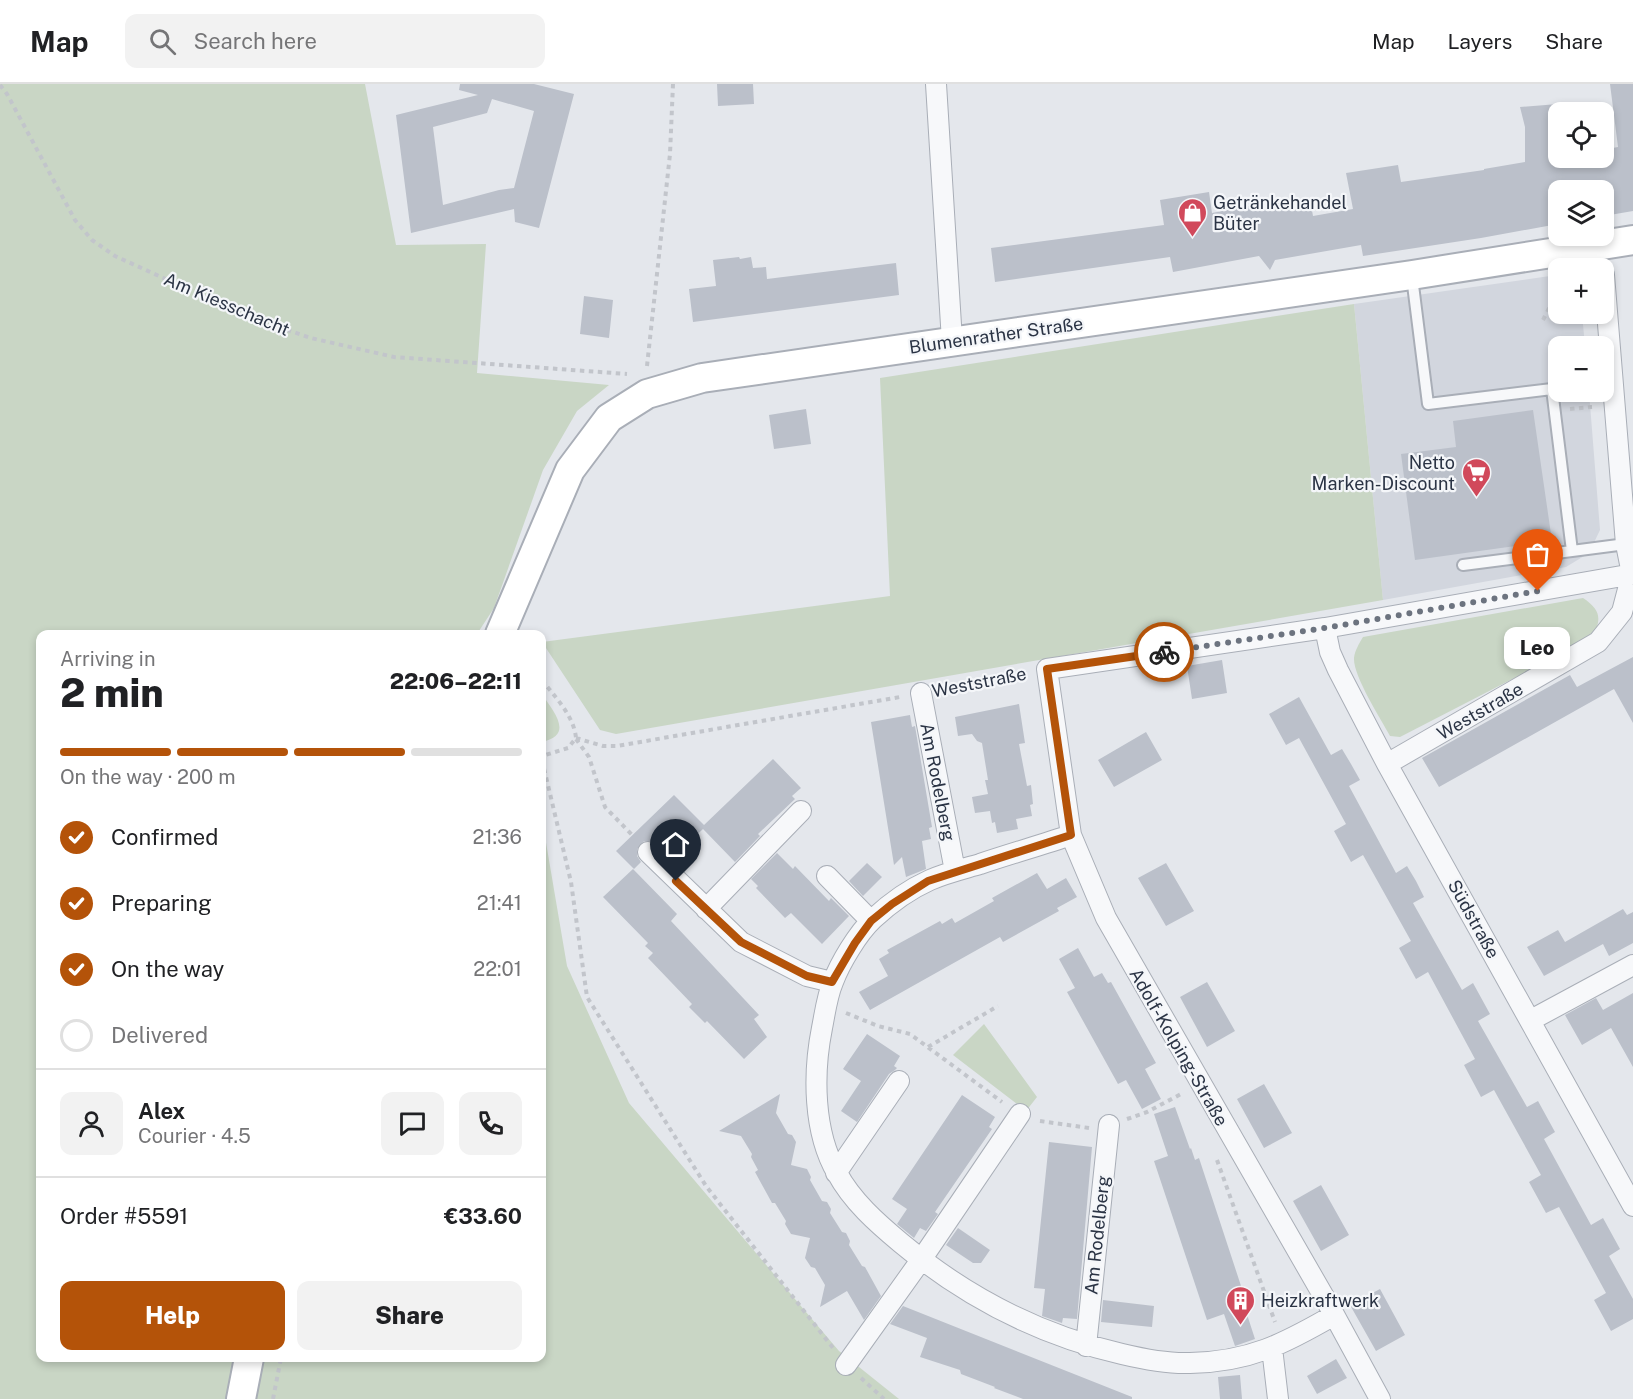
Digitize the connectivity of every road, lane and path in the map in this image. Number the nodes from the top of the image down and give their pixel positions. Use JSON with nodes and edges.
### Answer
{"nodes":[{"id":1,"x":673,"y":84,"type":"edge"},
{"id":2,"x":936,"y":84,"type":"edge"},
{"id":3,"x":0,"y":85,"type":"edge"},
{"id":4,"x":1633,"y":240,"type":"edge"},
{"id":5,"x":1601,"y":257,"type":"edge"},
{"id":6,"x":1412,"y":275,"type":"junction"},
{"id":7,"x":1548,"y":310,"type":"edge"},
{"id":8,"x":1543,"y":320,"type":"dead end"},
{"id":9,"x":1608,"y":324,"type":"edge"},
{"id":10,"x":952,"y":341,"type":"junction"},
{"id":11,"x":621,"y":374,"type":"dead end"},
{"id":12,"x":646,"y":375,"type":"dead end"},
{"id":13,"x":1615,"y":405,"type":"junction"},
{"id":14,"x":1554,"y":410,"type":"junction"},
{"id":15,"x":1626,"y":544,"type":"junction"},
{"id":16,"x":1572,"y":551,"type":"junction"},
{"id":17,"x":1463,"y":566,"type":"dead end"},
{"id":18,"x":1633,"y":574,"type":"edge"},
{"id":19,"x":1325,"y":628,"type":"junction"},
{"id":20,"x":502,"y":630,"type":"edge"},
{"id":21,"x":1047,"y":669,"type":"junction"},
{"id":22,"x":546,"y":685,"type":"edge"},
{"id":23,"x":921,"y":693,"type":"junction"},
{"id":24,"x":576,"y":738,"type":"junction"},
{"id":25,"x":546,"y":756,"type":"edge"},
{"id":26,"x":1387,"y":765,"type":"junction"},
{"id":27,"x":546,"y":775,"type":"edge"},
{"id":28,"x":801,"y":811,"type":"dead end"},
{"id":29,"x":1071,"y":835,"type":"junction"},
{"id":30,"x":648,"y":852,"type":"joint"},
{"id":31,"x":956,"y":871,"type":"junction"},
{"id":32,"x":827,"y":876,"type":"dead end"},
{"id":33,"x":706,"y":909,"type":"junction"},
{"id":34,"x":871,"y":921,"type":"junction"},
{"id":35,"x":1633,"y":965,"type":"edge"},
{"id":36,"x":832,"y":982,"type":"junction"},
{"id":37,"x":826,"y":1005,"type":"junction"},
{"id":38,"x":998,"y":1006,"type":"dead end"},
{"id":39,"x":1531,"y":1020,"type":"junction"},
{"id":40,"x":928,"y":1047,"type":"junction"},
{"id":41,"x":899,"y":1081,"type":"dead end"},
{"id":42,"x":1200,"y":1083,"type":"junction"},
{"id":43,"x":1020,"y":1114,"type":"junction"},
{"id":44,"x":1109,"y":1125,"type":"junction"},
{"id":45,"x":1216,"y":1155,"type":"dead end"},
{"id":46,"x":836,"y":1173,"type":"junction"},
{"id":47,"x":1633,"y":1206,"type":"edge"},
{"id":48,"x":921,"y":1260,"type":"junction"},
{"id":49,"x":1334,"y":1315,"type":"junction"},
{"id":50,"x":1277,"y":1345,"type":"junction"},
{"id":51,"x":1086,"y":1346,"type":"junction"},
{"id":52,"x":248,"y":1362,"type":"edge"},
{"id":53,"x":280,"y":1362,"type":"edge"},
{"id":54,"x":846,"y":1365,"type":"junction"},
{"id":55,"x":242,"y":1399,"type":"edge"},
{"id":56,"x":273,"y":1399,"type":"edge"},
{"id":57,"x":884,"y":1399,"type":"edge"},
{"id":58,"x":1278,"y":1399,"type":"edge"},
{"id":59,"x":1380,"y":1399,"type":"edge"}],
"edges":[{"from":1,"to":12,"type":"path"},
{"from":2,"to":10,"type":"street"},
{"from":3,"to":11,"type":"path","name":"Am Kiesschacht"},
{"from":4,"to":5,"type":"street","name":"Blumenrather Straße"},
{"from":5,"to":6,"type":"street","name":"Blumenrather Straße"},
{"from":6,"to":10,"type":"street","name":"Blumenrather Straße"},
{"from":6,"to":14,"type":"lane"},
{"from":7,"to":8,"type":"path"},
{"from":9,"to":13,"type":"street"},
{"from":10,"to":20,"type":"street","name":"Blumenrather Straße"},
{"from":13,"to":14,"type":"path"},
{"from":13,"to":15,"type":"street"},
{"from":14,"to":16,"type":"lane"},
{"from":15,"to":16,"type":"lane"},
{"from":15,"to":18,"type":"street"},
{"from":16,"to":17,"type":"lane"},
{"from":18,"to":19,"type":"street","name":"Weststraße"},
{"from":18,"to":26,"type":"street","name":"Weststraße"},
{"from":19,"to":21,"type":"street","name":"Weststraße"},
{"from":19,"to":26,"type":"street","name":"Südstraße"},
{"from":21,"to":23,"type":"path","name":"Weststraße"},
{"from":21,"to":29,"type":"street","name":"Adolf-Kolping-Straße"},
{"from":22,"to":24,"type":"path"},
{"from":23,"to":24,"type":"path","name":"Weststraße"},
{"from":23,"to":31,"type":"street","name":"Am Rodelberg"},
{"from":24,"to":25,"type":"path"},
{"from":24,"to":30,"type":"path"},
{"from":26,"to":39,"type":"street","name":"Südstraße"},
{"from":27,"to":54,"type":"path"},
{"from":28,"to":33,"type":"street"},
{"from":29,"to":31,"type":"street"},
{"from":29,"to":42,"type":"street","name":"Adolf-Kolping-Straße"},
{"from":30,"to":33,"type":"street"},
{"from":31,"to":34,"type":"street"},
{"from":32,"to":34,"type":"street"},
{"from":33,"to":36,"type":"street"},
{"from":34,"to":36,"type":"street"},
{"from":35,"to":39,"type":"street"},
{"from":36,"to":37,"type":"street"},
{"from":37,"to":40,"type":"path"},
{"from":37,"to":46,"type":"street"},
{"from":38,"to":40,"type":"path"},
{"from":39,"to":47,"type":"street","name":"Südstraße"},
{"from":40,"to":43,"type":"path"},
{"from":41,"to":46,"type":"street"},
{"from":42,"to":44,"type":"path"},
{"from":42,"to":49,"type":"street","name":"Adolf-Kolping-Straße"},
{"from":43,"to":44,"type":"path"},
{"from":43,"to":48,"type":"street"},
{"from":44,"to":51,"type":"street","name":"Am Rodelberg"},
{"from":45,"to":50,"type":"path"},
{"from":46,"to":48,"type":"street"},
{"from":48,"to":51,"type":"street"},
{"from":48,"to":54,"type":"street"},
{"from":49,"to":50,"type":"street"},
{"from":49,"to":59,"type":"street","name":"Adolf-Kolping-Straße"},
{"from":50,"to":51,"type":"street"},
{"from":50,"to":58,"type":"street"},
{"from":52,"to":55,"type":"street"},
{"from":53,"to":56,"type":"path"},
{"from":54,"to":57,"type":"path"}]}
